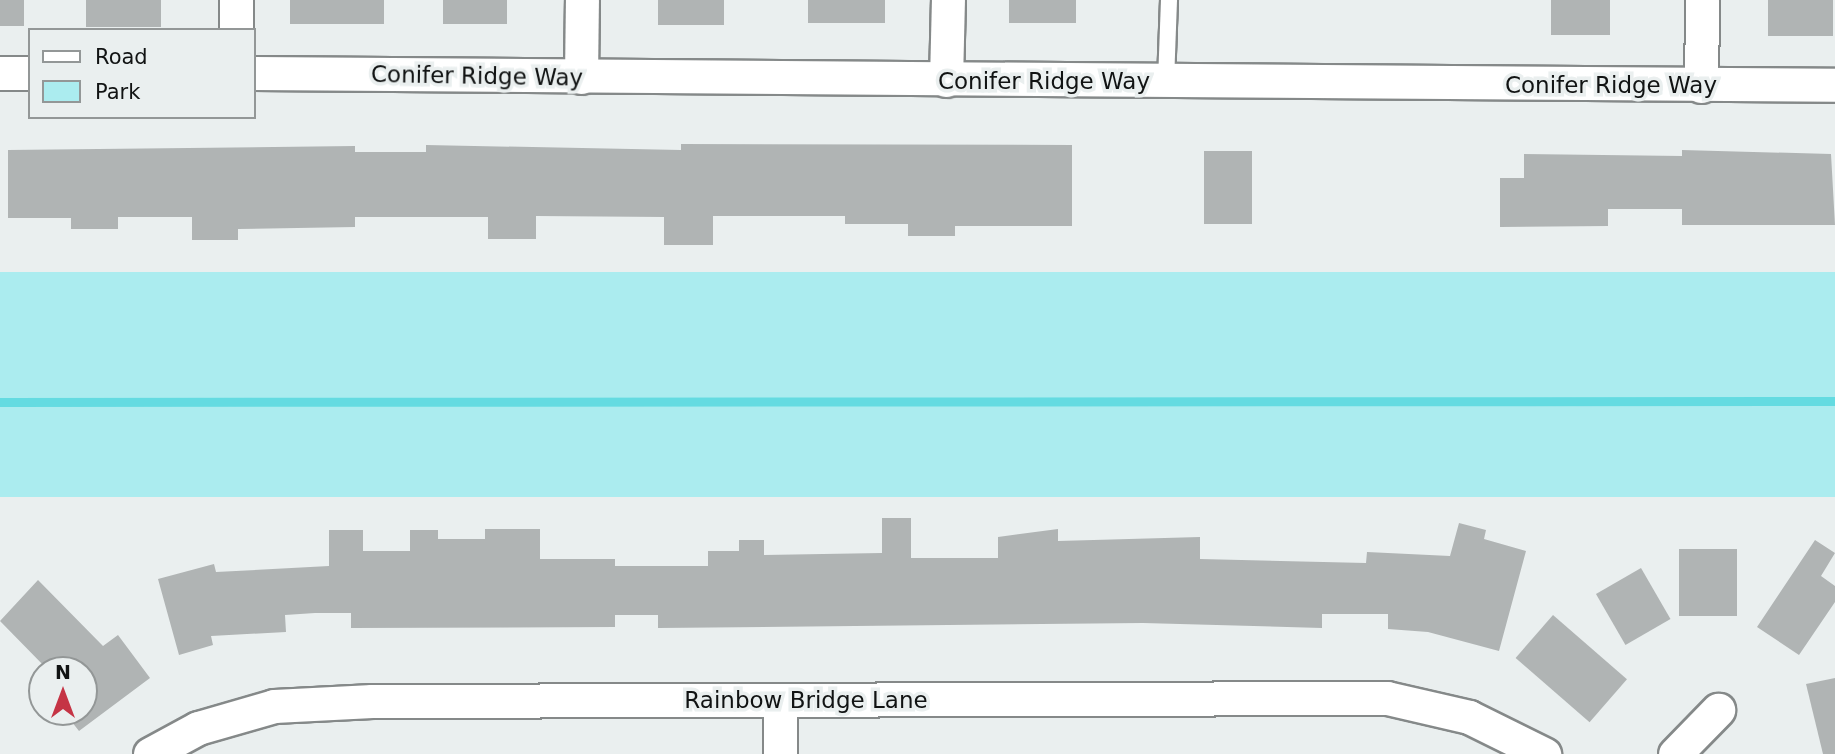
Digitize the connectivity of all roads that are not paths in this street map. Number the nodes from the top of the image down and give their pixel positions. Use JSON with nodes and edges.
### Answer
{"nodes":[{"id":1,"x":236,"y":0,"type":"edge"},
{"id":2,"x":582,"y":0,"type":"edge"},
{"id":3,"x":948,"y":0,"type":"edge"},
{"id":4,"x":1169,"y":0,"type":"edge"},
{"id":5,"x":1702,"y":0,"type":"edge"},
{"id":6,"x":236,"y":28,"type":"edge"},
{"id":7,"x":0,"y":73,"type":"edge"},
{"id":8,"x":28,"y":73,"type":"edge"},
{"id":9,"x":256,"y":73,"type":"edge"},
{"id":10,"x":581,"y":77,"type":"junction"},
{"id":11,"x":946,"y":80,"type":"junction"},
{"id":12,"x":1166,"y":82,"type":"junction"},
{"id":13,"x":1835,"y":85,"type":"edge"},
{"id":14,"x":1701,"y":86,"type":"junction"},
{"id":15,"x":780,"y":700,"type":"junction"},
{"id":16,"x":1717,"y":710,"type":"dead end"},
{"id":17,"x":150,"y":754,"type":"edge"},
{"id":18,"x":780,"y":754,"type":"edge"},
{"id":19,"x":1544,"y":754,"type":"edge"},
{"id":20,"x":1675,"y":754,"type":"edge"}],
"edges":[{"from":1,"to":6,"type":"street"},
{"from":2,"to":10,"type":"street"},
{"from":3,"to":11,"type":"street"},
{"from":4,"to":12,"type":"lane"},
{"from":5,"to":14,"type":"street"},
{"from":7,"to":8,"type":"street"},
{"from":9,"to":10,"type":"street","name":"Conifer Ridge Way"},
{"from":10,"to":11,"type":"street","name":"Conifer Ridge Way"},
{"from":11,"to":12,"type":"street","name":"Conifer Ridge Way"},
{"from":12,"to":14,"type":"street","name":"Conifer Ridge Way"},
{"from":13,"to":14,"type":"street","name":"Conifer Ridge Way"},
{"from":15,"to":17,"type":"street","name":"Rainbow Bridge Lane"},
{"from":15,"to":18,"type":"street"},
{"from":15,"to":19,"type":"street","name":"Rainbow Bridge Lane"},
{"from":16,"to":20,"type":"street"}]}
